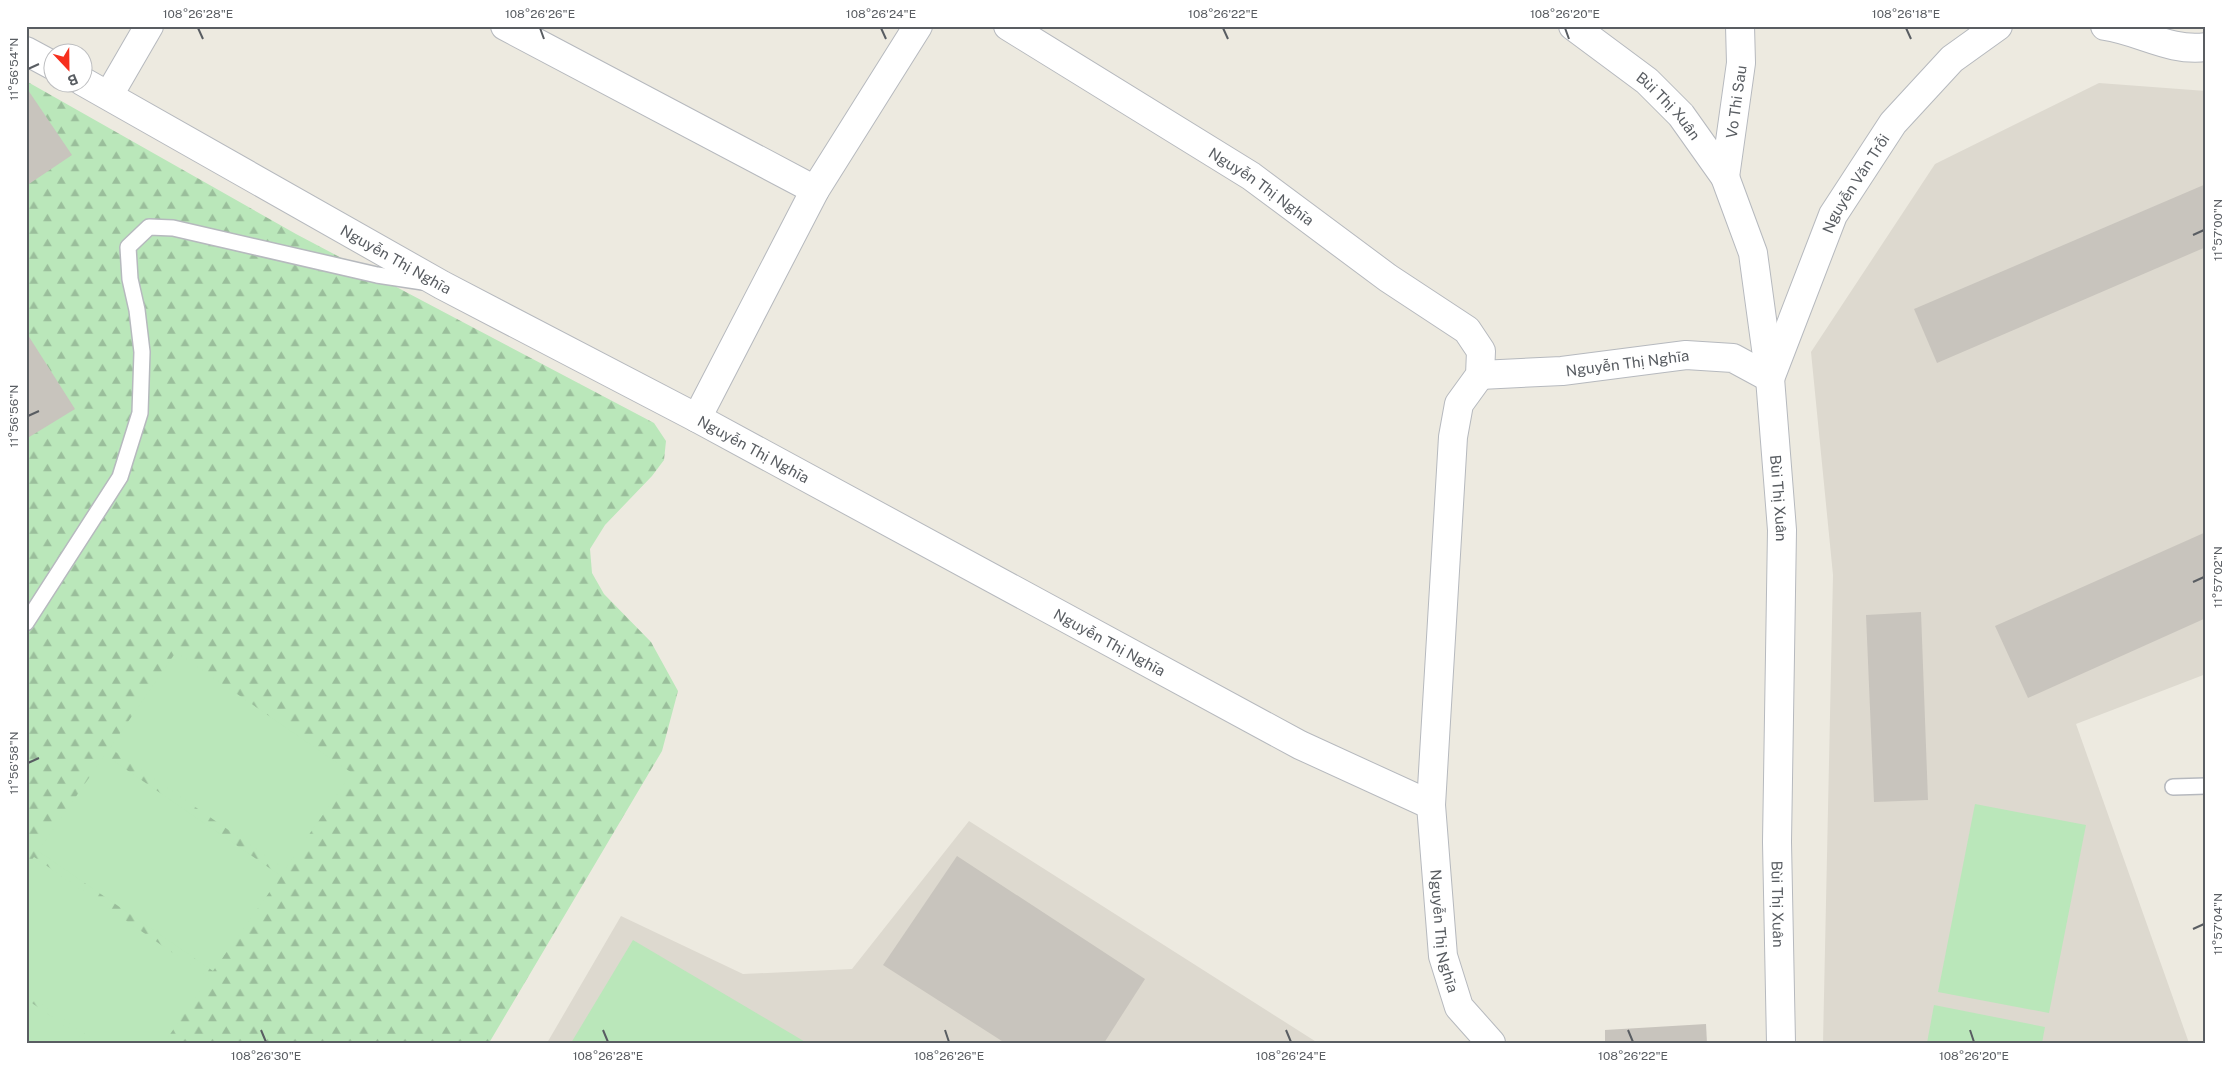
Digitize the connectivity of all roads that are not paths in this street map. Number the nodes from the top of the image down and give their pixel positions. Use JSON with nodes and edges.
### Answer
{"nodes":[{"id":1,"x":149,"y":26,"type":"edge"},
{"id":2,"x":505,"y":26,"type":"edge"},
{"id":3,"x":918,"y":26,"type":"edge"},
{"id":4,"x":1008,"y":26,"type":"edge"},
{"id":5,"x":1573,"y":26,"type":"edge"},
{"id":6,"x":1740,"y":26,"type":"edge"},
{"id":7,"x":1998,"y":26,"type":"edge"},
{"id":8,"x":2105,"y":26,"type":"edge"},
{"id":9,"x":2206,"y":47,"type":"edge"},
{"id":10,"x":26,"y":51,"type":"edge"},
{"id":11,"x":42,"y":60,"type":"edge"},
{"id":12,"x":92,"y":86,"type":"edge"},
{"id":13,"x":109,"y":95,"type":"junction"},
{"id":14,"x":1725,"y":177,"type":"junction"},
{"id":15,"x":814,"y":190,"type":"junction"},
{"id":16,"x":442,"y":285,"type":"junction"},
{"id":17,"x":1480,"y":375,"type":"junction"},
{"id":18,"x":1770,"y":378,"type":"junction"},
{"id":19,"x":697,"y":418,"type":"junction"},
{"id":20,"x":26,"y":623,"type":"edge"},
{"id":21,"x":2206,"y":786,"type":"edge"},
{"id":22,"x":2173,"y":787,"type":"dead end"},
{"id":23,"x":1431,"y":805,"type":"junction"},
{"id":24,"x":1491,"y":1043,"type":"edge"},
{"id":25,"x":1781,"y":1043,"type":"edge"}],
"edges":[{"from":1,"to":13,"type":"street"},
{"from":2,"to":15,"type":"street"},
{"from":3,"to":15,"type":"street"},
{"from":4,"to":17,"type":"street","name":"Nguyễn Thị Nghĩa"},
{"from":5,"to":14,"type":"street","name":"Bùi Thị Xuân"},
{"from":6,"to":14,"type":"street","name":"Vo Thi Sau"},
{"from":7,"to":18,"type":"street","name":"Nguyễn Văn Trỗi"},
{"from":8,"to":9,"type":"street"},
{"from":10,"to":11,"type":"street"},
{"from":12,"to":13,"type":"street","name":"Nguyễn Thị Nghĩa"},
{"from":13,"to":16,"type":"street","name":"Nguyễn Thị Nghĩa"},
{"from":14,"to":18,"type":"street","name":"Bùi Thị Xuân"},
{"from":15,"to":19,"type":"street"},
{"from":16,"to":19,"type":"street","name":"Nguyễn Thị Nghĩa"},
{"from":16,"to":20,"type":"lane"},
{"from":17,"to":18,"type":"street","name":"Nguyễn Thị Nghĩa"},
{"from":17,"to":23,"type":"street","name":"Nguyễn Thị Nghĩa"},
{"from":18,"to":25,"type":"street","name":"Bùi Thị Xuân"},
{"from":19,"to":23,"type":"street","name":"Nguyễn Thị Nghĩa"},
{"from":21,"to":22,"type":"lane"},
{"from":23,"to":24,"type":"street","name":"Nguyễn Thị Nghĩa"}]}
